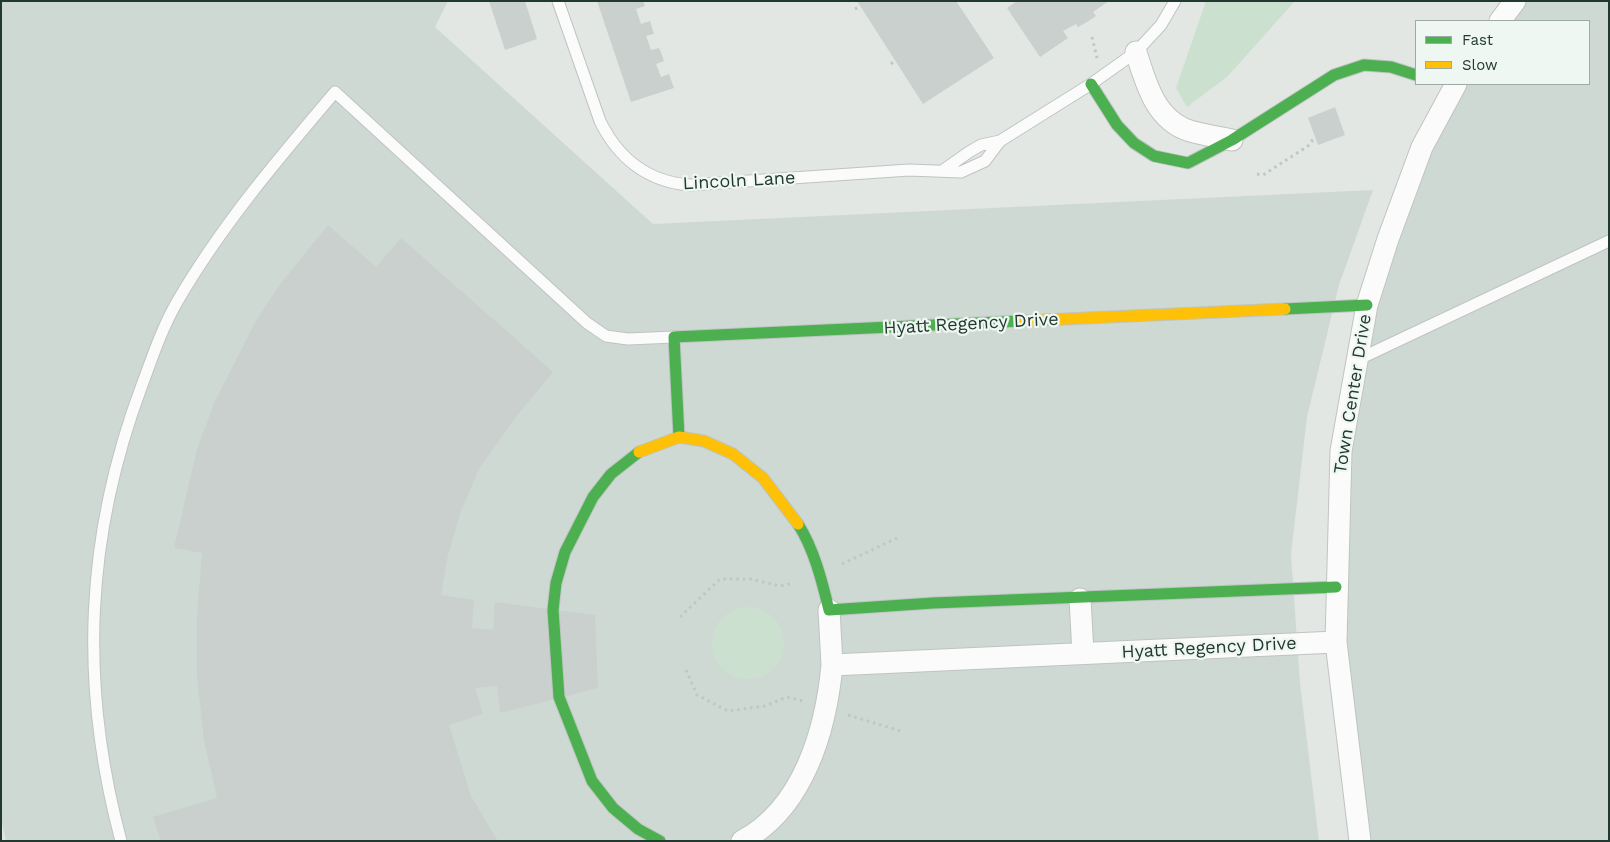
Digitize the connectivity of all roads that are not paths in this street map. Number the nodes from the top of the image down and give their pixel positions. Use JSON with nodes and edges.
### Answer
{"nodes":[{"id":1,"x":558,"y":1,"type":"edge"},
{"id":2,"x":1515,"y":1,"type":"edge"},
{"id":3,"x":1173,"y":3,"type":"edge"},
{"id":4,"x":1501,"y":20,"type":"edge"},
{"id":5,"x":1136,"y":52,"type":"junction"},
{"id":6,"x":1415,"y":75,"type":"edge"},
{"id":7,"x":1091,"y":84,"type":"junction"},
{"id":8,"x":1453,"y":85,"type":"edge"},
{"id":9,"x":1232,"y":140,"type":"junction"},
{"id":10,"x":1000,"y":141,"type":"junction"},
{"id":11,"x":942,"y":171,"type":"junction"},
{"id":12,"x":1609,"y":241,"type":"edge"},
{"id":13,"x":1367,"y":306,"type":"junction"},
{"id":14,"x":674,"y":337,"type":"junction"},
{"id":15,"x":1359,"y":359,"type":"junction"},
{"id":16,"x":679,"y":436,"type":"junction"},
{"id":17,"x":1336,"y":587,"type":"junction"},
{"id":18,"x":1080,"y":599,"type":"junction"},
{"id":19,"x":829,"y":610,"type":"junction"},
{"id":20,"x":1336,"y":642,"type":"junction"},
{"id":21,"x":1082,"y":653,"type":"junction"},
{"id":22,"x":832,"y":665,"type":"junction"},
{"id":23,"x":121,"y":841,"type":"edge"},
{"id":24,"x":660,"y":841,"type":"edge"},
{"id":25,"x":742,"y":841,"type":"edge"},
{"id":26,"x":1360,"y":841,"type":"edge"}],
"edges":[{"from":1,"to":11,"type":"lane","name":"Lincoln Lane"},
{"from":2,"to":4,"type":"street"},
{"from":3,"to":5,"type":"lane","name":"Lincoln Lane"},
{"from":5,"to":7,"type":"lane","name":"Lincoln Lane"},
{"from":5,"to":9,"type":"street"},
{"from":6,"to":9,"type":"street"},
{"from":7,"to":9,"type":"street"},
{"from":7,"to":10,"type":"lane","name":"Lincoln Lane"},
{"from":8,"to":13,"type":"street","name":"Town Center Drive"},
{"from":10,"to":11,"type":"lane","name":"Lincoln Lane"},
{"from":10,"to":11,"type":"lane","name":"Lincoln Lane"},
{"from":12,"to":15,"type":"lane"},
{"from":13,"to":14,"type":"street","name":"Hyatt Regency Drive"},
{"from":13,"to":15,"type":"street","name":"Town Center Drive"},
{"from":14,"to":16,"type":"street"},
{"from":14,"to":23,"type":"lane"},
{"from":15,"to":17,"type":"street","name":"Town Center Drive"},
{"from":16,"to":19,"type":"street"},
{"from":16,"to":24,"type":"street"},
{"from":17,"to":18,"type":"street"},
{"from":17,"to":20,"type":"street","name":"Town Center Drive"},
{"from":18,"to":19,"type":"street"},
{"from":18,"to":21,"type":"street"},
{"from":19,"to":22,"type":"street"},
{"from":20,"to":21,"type":"street","name":"Hyatt Regency Drive"},
{"from":20,"to":26,"type":"street","name":"Town Center Drive"},
{"from":21,"to":22,"type":"street","name":"Hyatt Regency Drive"},
{"from":22,"to":25,"type":"street"}]}
